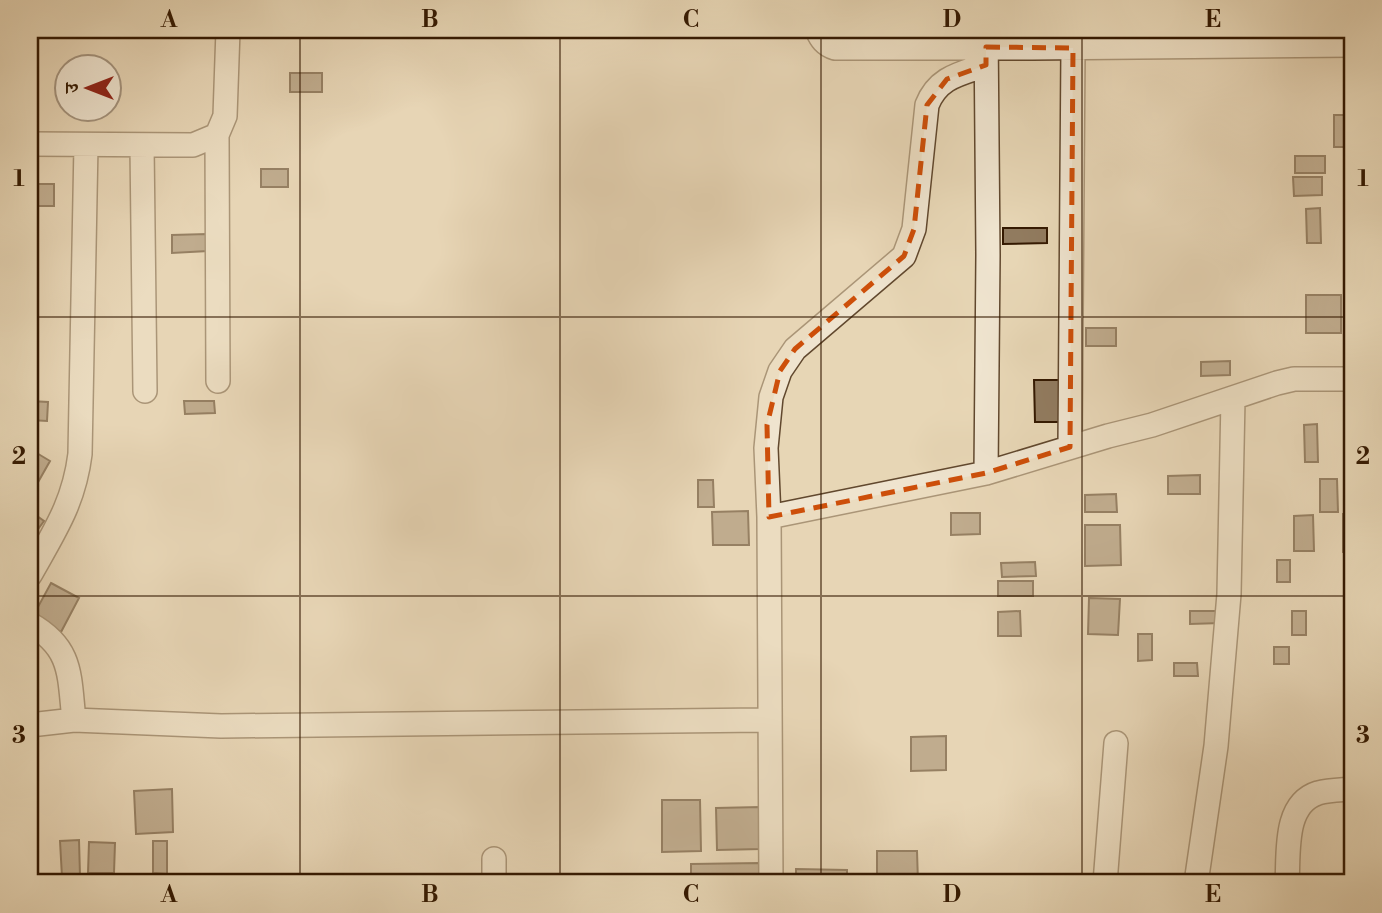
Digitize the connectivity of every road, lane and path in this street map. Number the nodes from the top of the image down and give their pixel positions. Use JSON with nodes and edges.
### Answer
{"nodes":[{"id":1,"x":228,"y":30,"type":"edge"},
{"id":2,"x":817,"y":30,"type":"edge"},
{"id":3,"x":898,"y":38,"type":"edge"},
{"id":4,"x":1352,"y":45,"type":"edge"},
{"id":5,"x":986,"y":47,"type":"edge"},
{"id":6,"x":1073,"y":48,"type":"junction"},
{"id":7,"x":217,"y":135,"type":"junction"},
{"id":8,"x":30,"y":145,"type":"edge"},
{"id":9,"x":86,"y":145,"type":"junction"},
{"id":10,"x":142,"y":146,"type":"junction"},
{"id":11,"x":1352,"y":379,"type":"edge"},
{"id":12,"x":218,"y":381,"type":"dead end"},
{"id":13,"x":145,"y":391,"type":"dead end"},
{"id":14,"x":1233,"y":399,"type":"junction"},
{"id":15,"x":1070,"y":447,"type":"junction"},
{"id":16,"x":986,"y":473,"type":"junction"},
{"id":17,"x":769,"y":517,"type":"junction"},
{"id":18,"x":30,"y":575,"type":"edge"},
{"id":19,"x":30,"y":624,"type":"edge"},
{"id":20,"x":74,"y":720,"type":"junction"},
{"id":21,"x":769,"y":720,"type":"junction"},
{"id":22,"x":30,"y":725,"type":"edge"},
{"id":23,"x":1116,"y":743,"type":"dead end"},
{"id":24,"x":1352,"y":789,"type":"edge"},
{"id":25,"x":494,"y":859,"type":"dead end"},
{"id":26,"x":494,"y":883,"type":"edge"},
{"id":27,"x":771,"y":883,"type":"edge"},
{"id":28,"x":1105,"y":883,"type":"edge"},
{"id":29,"x":1196,"y":883,"type":"edge"},
{"id":30,"x":1287,"y":883,"type":"edge"}],
"edges":[{"from":1,"to":7,"type":"street"},
{"from":2,"to":3,"type":"street"},
{"from":3,"to":5,"type":"street"},
{"from":4,"to":6,"type":"street"},
{"from":5,"to":6,"type":"street"},
{"from":5,"to":16,"type":"street"},
{"from":5,"to":17,"type":"street"},
{"from":6,"to":15,"type":"street"},
{"from":7,"to":10,"type":"street"},
{"from":7,"to":12,"type":"street"},
{"from":8,"to":9,"type":"street"},
{"from":9,"to":10,"type":"street"},
{"from":9,"to":18,"type":"street"},
{"from":10,"to":13,"type":"street"},
{"from":11,"to":14,"type":"street"},
{"from":14,"to":15,"type":"street"},
{"from":14,"to":29,"type":"street"},
{"from":15,"to":16,"type":"street"},
{"from":16,"to":17,"type":"street"},
{"from":17,"to":21,"type":"street"},
{"from":19,"to":20,"type":"street"},
{"from":20,"to":21,"type":"street"},
{"from":20,"to":22,"type":"street"},
{"from":21,"to":27,"type":"street"},
{"from":23,"to":28,"type":"street"},
{"from":24,"to":30,"type":"street"},
{"from":25,"to":26,"type":"street"}]}
